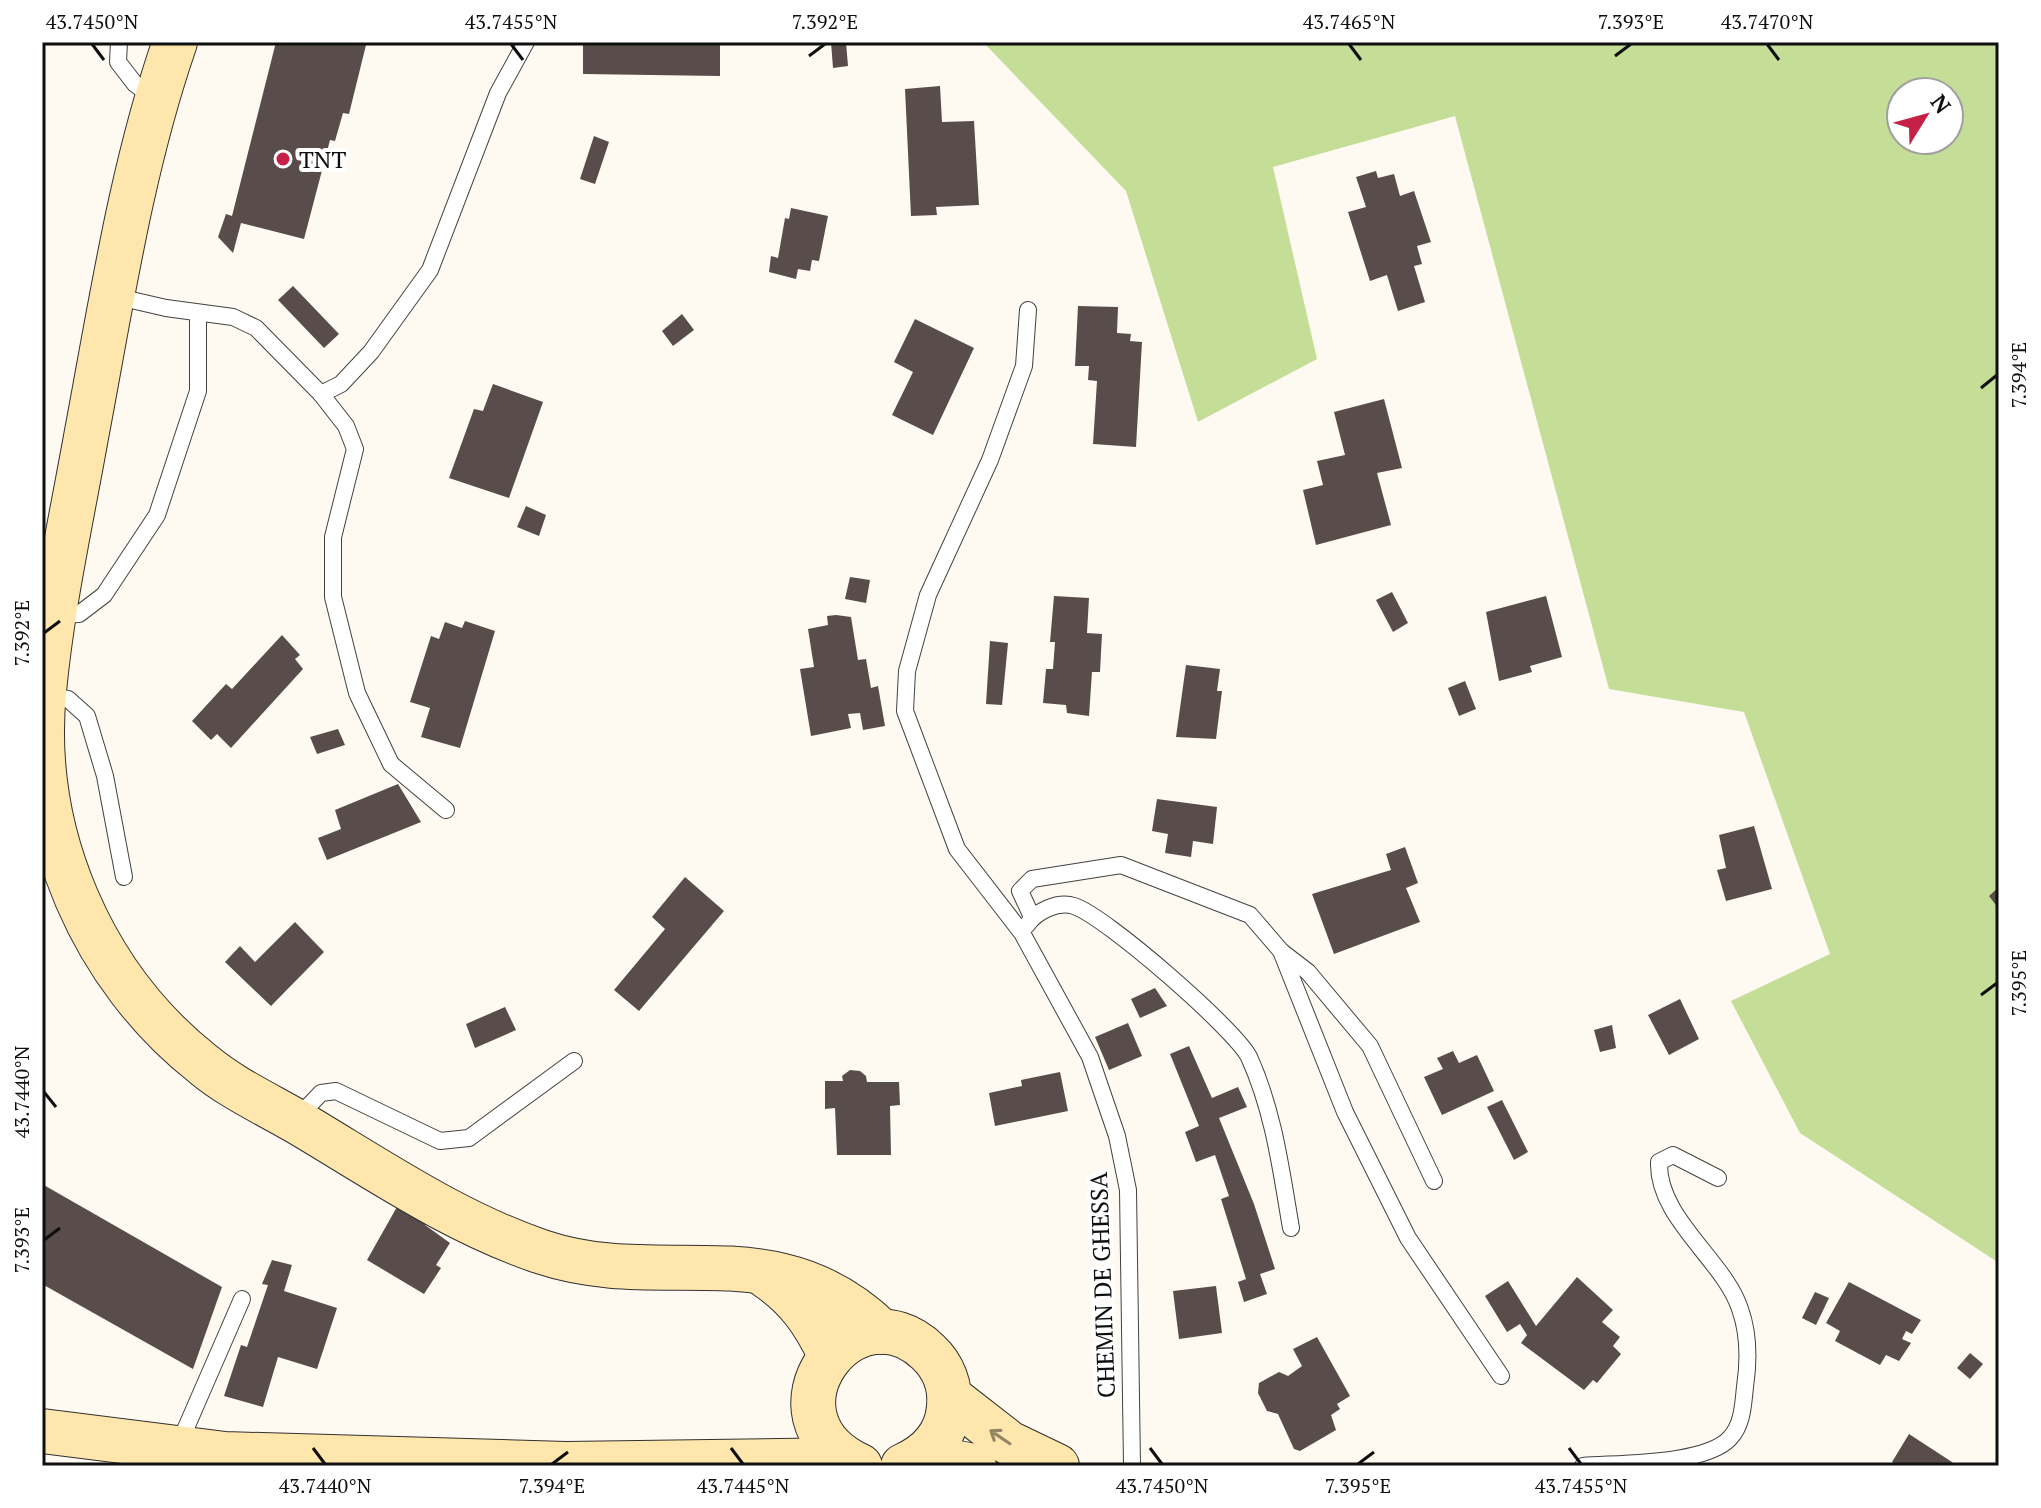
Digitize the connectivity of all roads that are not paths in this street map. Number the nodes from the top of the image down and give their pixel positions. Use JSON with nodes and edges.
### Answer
{"nodes":[{"id":1,"x":119,"y":42,"type":"edge"},
{"id":2,"x":175,"y":42,"type":"edge"},
{"id":3,"x":526,"y":42,"type":"edge"},
{"id":4,"x":155,"y":99,"type":"junction"},
{"id":5,"x":113,"y":296,"type":"junction"},
{"id":6,"x":1028,"y":310,"type":"dead end"},
{"id":7,"x":198,"y":313,"type":"junction"},
{"id":8,"x":321,"y":394,"type":"junction"},
{"id":9,"x":54,"y":615,"type":"junction"},
{"id":10,"x":43,"y":696,"type":"edge"},
{"id":11,"x":446,"y":810,"type":"dead end"},
{"id":12,"x":124,"y":877,"type":"dead end"},
{"id":13,"x":1032,"y":917,"type":"junction"},
{"id":14,"x":1022,"y":933,"type":"junction"},
{"id":15,"x":1281,"y":951,"type":"junction"},
{"id":16,"x":574,"y":1061,"type":"dead end"},
{"id":17,"x":295,"y":1120,"type":"junction"},
{"id":18,"x":1718,"y":1178,"type":"dead end"},
{"id":19,"x":1434,"y":1181,"type":"dead end"},
{"id":20,"x":1291,"y":1228,"type":"dead end"},
{"id":21,"x":758,"y":1270,"type":"junction"},
{"id":22,"x":242,"y":1299,"type":"dead end"},
{"id":23,"x":882,"y":1332,"type":"junction"},
{"id":24,"x":830,"y":1355,"type":"junction"},
{"id":25,"x":1501,"y":1376,"type":"dead end"},
{"id":26,"x":950,"y":1397,"type":"junction"},
{"id":27,"x":813,"y":1403,"type":"junction"},
{"id":28,"x":42,"y":1431,"type":"edge"},
{"id":29,"x":178,"y":1448,"type":"junction"},
{"id":30,"x":731,"y":1459,"type":"junction"},
{"id":31,"x":854,"y":1463,"type":"edge"},
{"id":32,"x":909,"y":1463,"type":"edge"},
{"id":33,"x":974,"y":1466,"type":"edge"},
{"id":34,"x":1057,"y":1466,"type":"edge"},
{"id":35,"x":1132,"y":1466,"type":"edge"},
{"id":36,"x":1583,"y":1466,"type":"edge"}],
"edges":[{"from":1,"to":4,"type":"lane"},
{"from":2,"to":4,"type":"main road"},
{"from":3,"to":8,"type":"lane"},
{"from":4,"to":5,"type":"main road"},
{"from":5,"to":7,"type":"lane"},
{"from":5,"to":9,"type":"main road"},
{"from":6,"to":14,"type":"lane","name":"CHEMIN DE GHESSA"},
{"from":7,"to":8,"type":"lane"},
{"from":7,"to":9,"type":"lane"},
{"from":8,"to":11,"type":"lane"},
{"from":9,"to":10,"type":"main road"},
{"from":10,"to":12,"type":"lane"},
{"from":10,"to":17,"type":"main road"},
{"from":13,"to":14,"type":"lane"},
{"from":13,"to":15,"type":"lane"},
{"from":13,"to":20,"type":"lane"},
{"from":14,"to":35,"type":"lane","name":"CHEMIN DE GHESSA"},
{"from":15,"to":19,"type":"lane"},
{"from":15,"to":25,"type":"lane"},
{"from":16,"to":17,"type":"lane"},
{"from":17,"to":21,"type":"main road"},
{"from":18,"to":36,"type":"lane"},
{"from":21,"to":23,"type":"main road"},
{"from":21,"to":24,"type":"main road"},
{"from":22,"to":29,"type":"lane"},
{"from":23,"to":24,"type":"main road"},
{"from":23,"to":26,"type":"main road"},
{"from":24,"to":27,"type":"main road"},
{"from":26,"to":32,"type":"main road"},
{"from":34,"to":26,"type":"main road","one_way":true},
{"from":27,"to":30,"type":"main road"},
{"from":27,"to":31,"type":"main road"},
{"from":28,"to":29,"type":"main road"},
{"from":29,"to":30,"type":"main road"},
{"from":30,"to":31,"type":"main road"},
{"from":32,"to":33,"type":"main road"}]}
